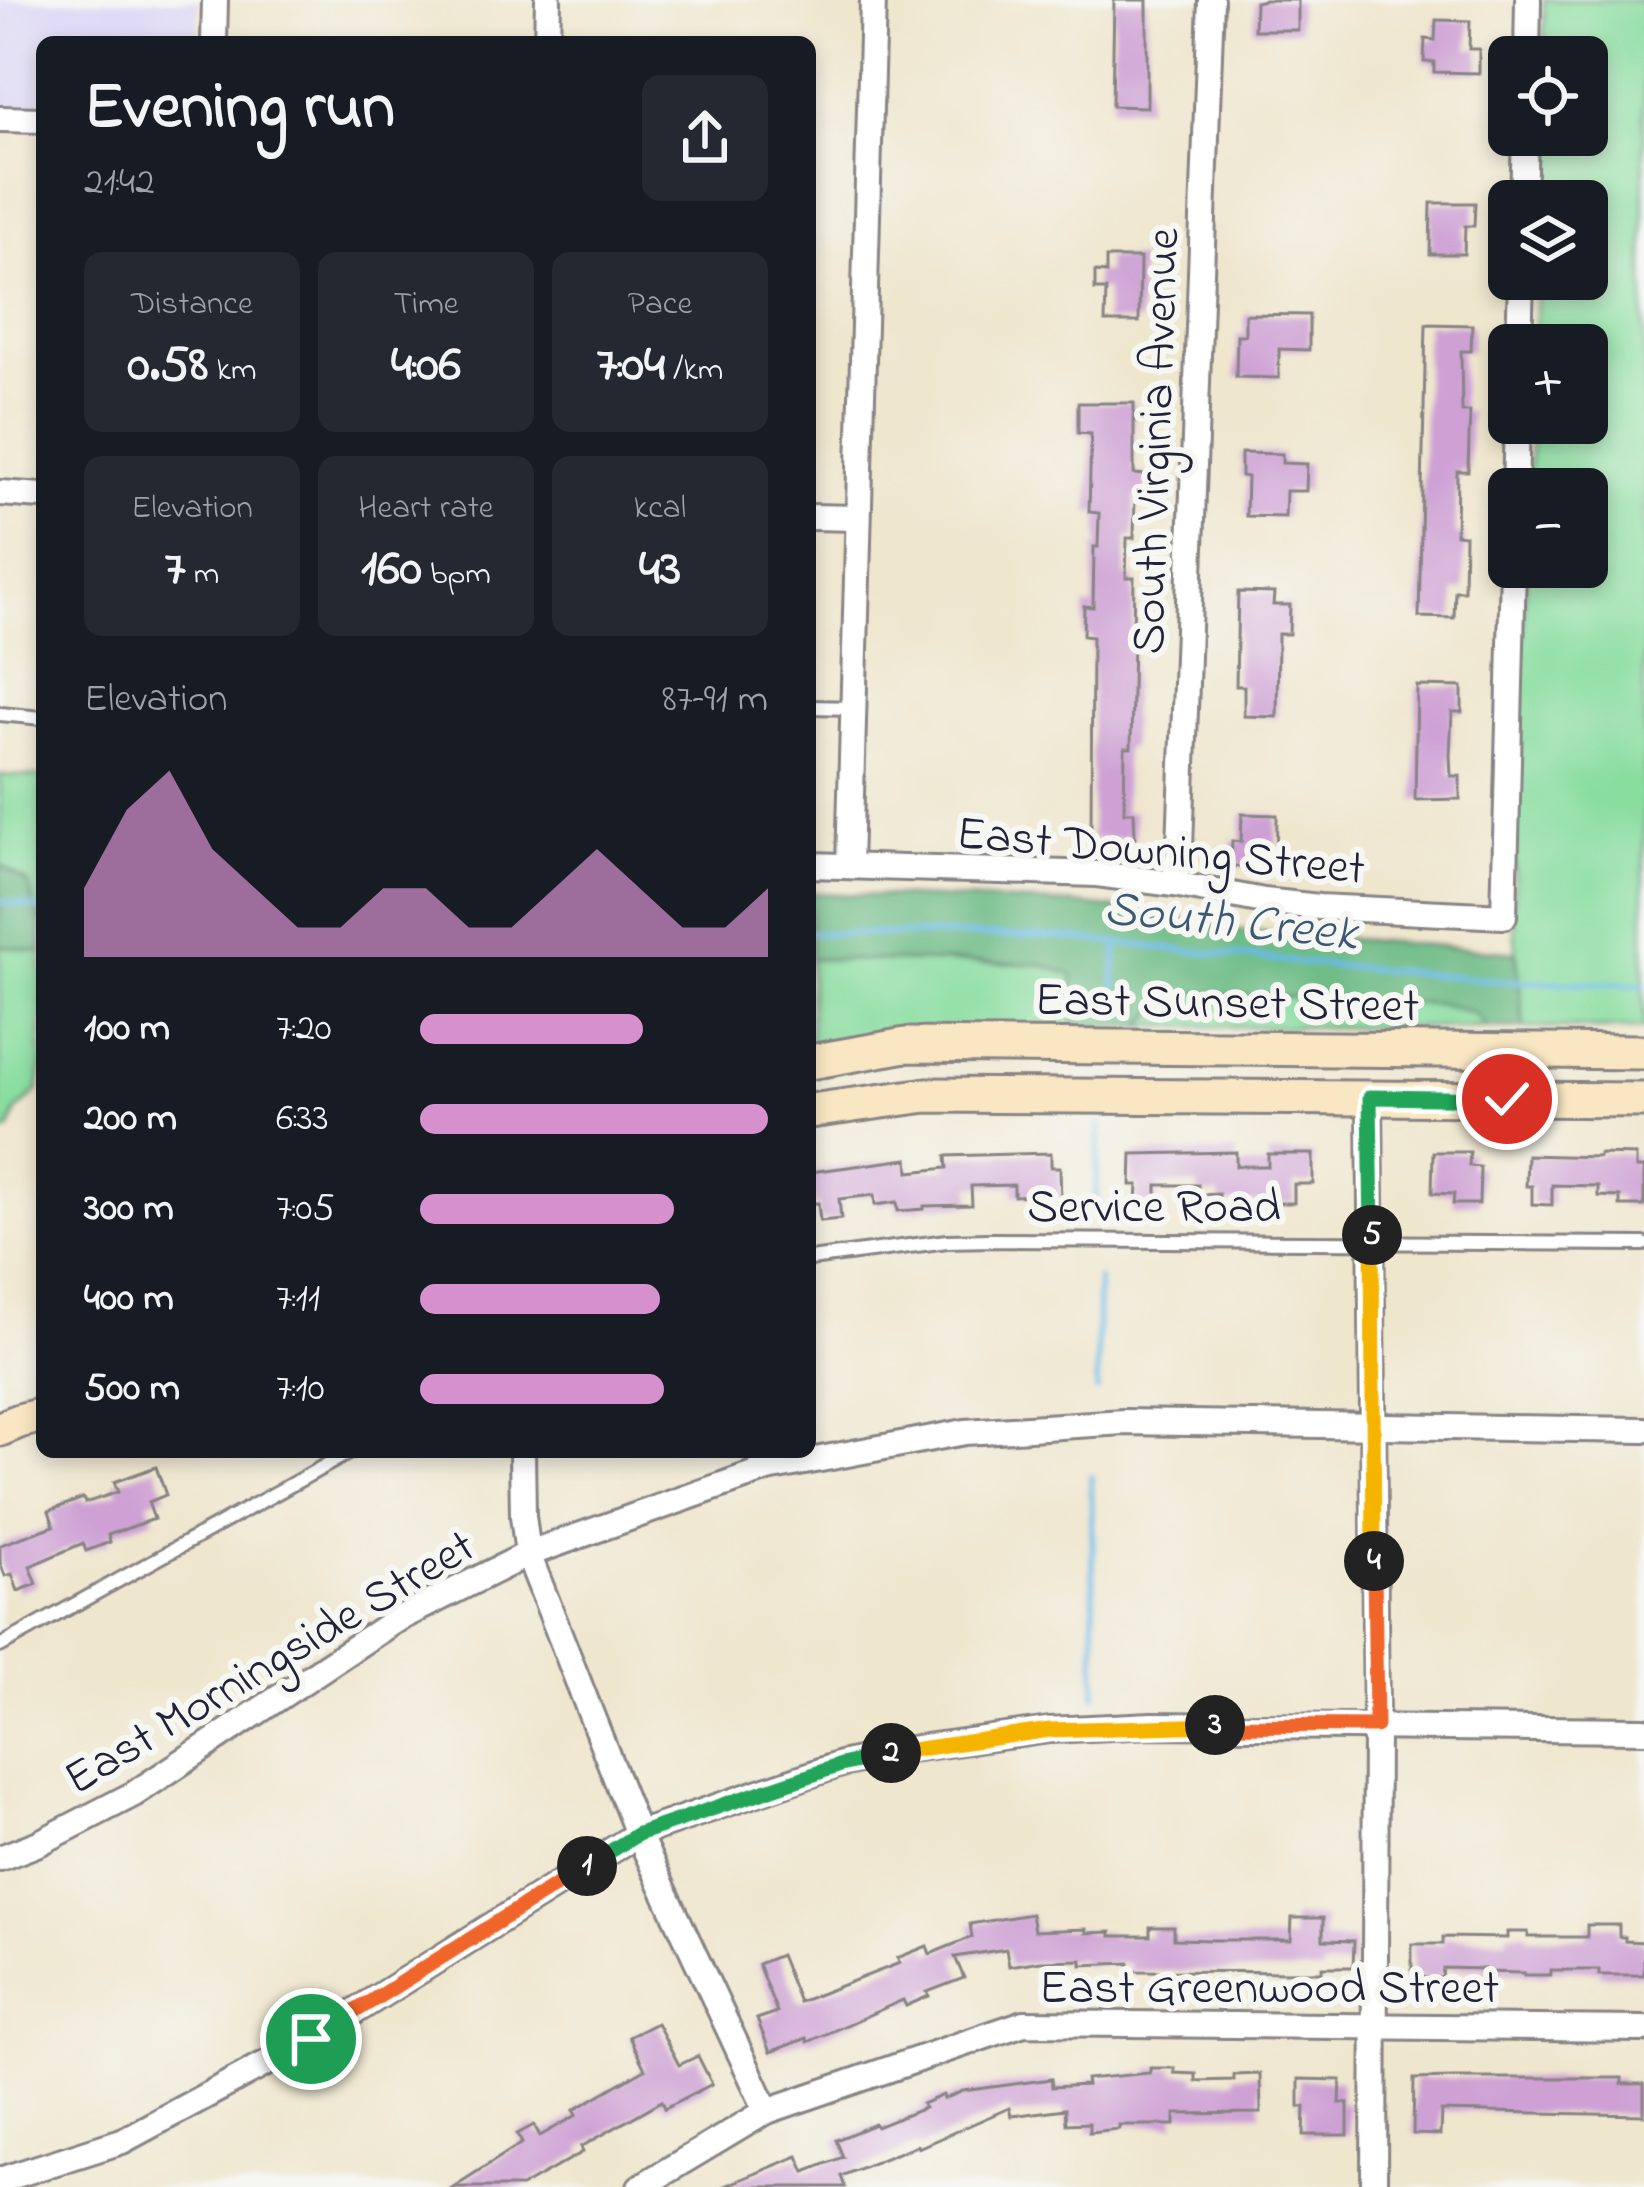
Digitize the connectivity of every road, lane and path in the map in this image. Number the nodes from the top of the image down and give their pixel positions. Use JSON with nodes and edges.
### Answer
{"nodes":[{"id":1,"x":215,"y":0,"type":"edge"},
{"id":2,"x":548,"y":0,"type":"edge"},
{"id":3,"x":873,"y":0,"type":"edge"},
{"id":4,"x":1211,"y":0,"type":"edge"},
{"id":5,"x":1528,"y":0,"type":"edge"},
{"id":6,"x":214,"y":36,"type":"edge"},
{"id":7,"x":547,"y":36,"type":"edge"},
{"id":8,"x":1527,"y":36,"type":"edge"},
{"id":9,"x":0,"y":119,"type":"edge"},
{"id":10,"x":36,"y":120,"type":"edge"},
{"id":11,"x":0,"y":493,"type":"edge"},
{"id":12,"x":36,"y":496,"type":"edge"},
{"id":13,"x":816,"y":517,"type":"edge"},
{"id":14,"x":858,"y":518,"type":"junction"},
{"id":15,"x":1513,"y":588,"type":"edge"},
{"id":16,"x":816,"y":707,"type":"edge"},
{"id":17,"x":853,"y":708,"type":"junction"},
{"id":18,"x":0,"y":714,"type":"edge"},
{"id":19,"x":36,"y":717,"type":"edge"},
{"id":20,"x":816,"y":865,"type":"edge"},
{"id":21,"x":849,"y":866,"type":"junction"},
{"id":22,"x":1174,"y":884,"type":"junction"},
{"id":23,"x":1644,"y":1052,"type":"edge"},
{"id":24,"x":816,"y":1061,"type":"edge"},
{"id":25,"x":1370,"y":1097,"type":"junction"},
{"id":26,"x":1644,"y":1100,"type":"edge"},
{"id":27,"x":816,"y":1110,"type":"edge"},
{"id":28,"x":1372,"y":1241,"type":"junction"},
{"id":29,"x":1644,"y":1244,"type":"edge"},
{"id":30,"x":816,"y":1258,"type":"edge"},
{"id":31,"x":1372,"y":1426,"type":"junction"},
{"id":32,"x":1644,"y":1430,"type":"edge"},
{"id":33,"x":339,"y":1458,"type":"edge"},
{"id":34,"x":522,"y":1458,"type":"edge"},
{"id":35,"x":528,"y":1554,"type":"junction"},
{"id":36,"x":0,"y":1646,"type":"edge"},
{"id":37,"x":1376,"y":1726,"type":"junction"},
{"id":38,"x":1644,"y":1730,"type":"edge"},
{"id":39,"x":638,"y":1834,"type":"junction"},
{"id":40,"x":0,"y":1858,"type":"edge"},
{"id":41,"x":1375,"y":2025,"type":"junction"},
{"id":42,"x":1644,"y":2029,"type":"edge"},
{"id":43,"x":767,"y":2111,"type":"junction"},
{"id":44,"x":0,"y":2180,"type":"edge"},
{"id":45,"x":640,"y":2187,"type":"edge"},
{"id":46,"x":1374,"y":2187,"type":"edge"}],
"edges":[{"from":1,"to":6,"type":"street"},
{"from":2,"to":7,"type":"street"},
{"from":3,"to":14,"type":"street"},
{"from":4,"to":22,"type":"street","name":"South Virginia Avenue"},
{"from":5,"to":8,"type":"street"},
{"from":9,"to":10,"type":"street"},
{"from":11,"to":12,"type":"street"},
{"from":13,"to":14,"type":"street"},
{"from":14,"to":17,"type":"street"},
{"from":15,"to":22,"type":"street","name":"East Downing Street"},
{"from":16,"to":17,"type":"lane"},
{"from":17,"to":21,"type":"street"},
{"from":18,"to":19,"type":"lane"},
{"from":20,"to":21,"type":"street","name":"East Downing Street"},
{"from":21,"to":22,"type":"street","name":"East Downing Street"},
{"from":23,"to":24,"type":"main road","name":"East Sunset Street"},
{"from":25,"to":26,"type":"main road","name":"East Sunset Street"},
{"from":25,"to":27,"type":"main road","name":"East Sunset Street"},
{"from":25,"to":28,"type":"street"},
{"from":28,"to":29,"type":"lane","name":"Service Road"},
{"from":28,"to":30,"type":"lane","name":"Service Road"},
{"from":28,"to":31,"type":"street"},
{"from":31,"to":32,"type":"street","name":"East Morningside Street"},
{"from":31,"to":35,"type":"street","name":"East Morningside Street"},
{"from":31,"to":37,"type":"street"},
{"from":33,"to":36,"type":"lane"},
{"from":34,"to":35,"type":"street"},
{"from":35,"to":39,"type":"street"},
{"from":35,"to":40,"type":"street","name":"East Morningside Street"},
{"from":37,"to":38,"type":"street"},
{"from":37,"to":39,"type":"street"},
{"from":37,"to":41,"type":"street"},
{"from":39,"to":43,"type":"street"},
{"from":39,"to":44,"type":"street"},
{"from":41,"to":42,"type":"street","name":"East Greenwood Street"},
{"from":41,"to":43,"type":"street","name":"East Greenwood Street"},
{"from":41,"to":46,"type":"street"},
{"from":43,"to":45,"type":"street","name":"East Greenwood Street"}]}
